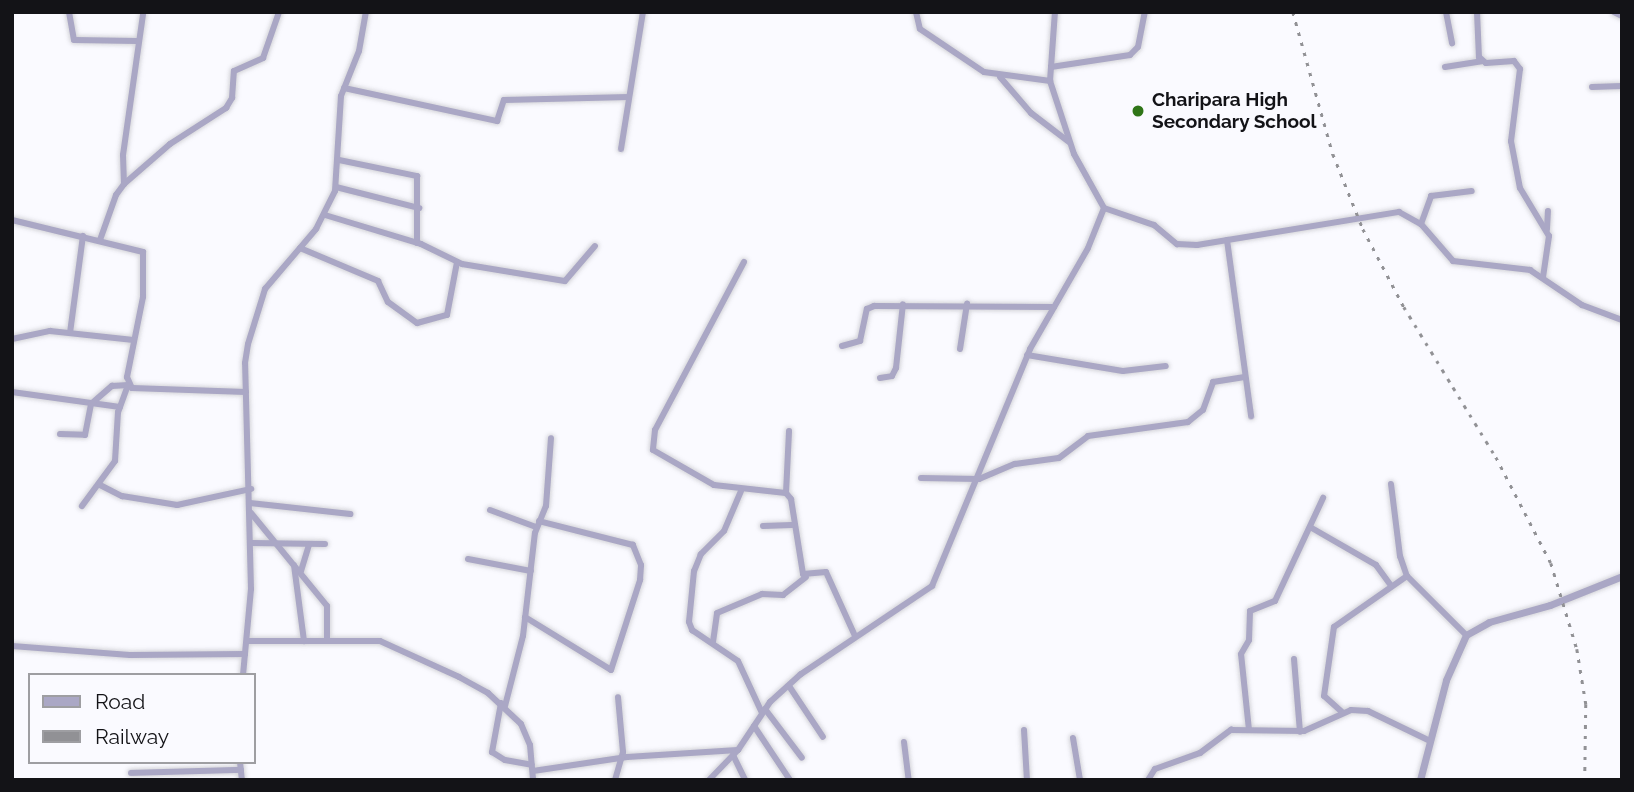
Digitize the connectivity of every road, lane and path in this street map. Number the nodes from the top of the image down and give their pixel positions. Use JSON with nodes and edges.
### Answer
{"nodes":[{"id":1,"x":69,"y":12,"type":"edge"},
{"id":2,"x":279,"y":12,"type":"edge"},
{"id":3,"x":643,"y":12,"type":"edge"},
{"id":4,"x":916,"y":12,"type":"edge"},
{"id":5,"x":1055,"y":12,"type":"edge"},
{"id":6,"x":1145,"y":12,"type":"edge"},
{"id":7,"x":1446,"y":12,"type":"edge"},
{"id":8,"x":1477,"y":12,"type":"edge"},
{"id":9,"x":1614,"y":12,"type":"edge"},
{"id":10,"x":364,"y":13,"type":"edge"},
{"id":11,"x":143,"y":14,"type":"dead end"},
{"id":12,"x":1622,"y":16,"type":"edge"},
{"id":13,"x":136,"y":41,"type":"junction"},
{"id":14,"x":1452,"y":43,"type":"dead end"},
{"id":15,"x":1482,"y":61,"type":"junction"},
{"id":16,"x":1051,"y":67,"type":"junction"},
{"id":17,"x":1445,"y":67,"type":"dead end"},
{"id":18,"x":1000,"y":77,"type":"junction"},
{"id":19,"x":1050,"y":81,"type":"junction"},
{"id":20,"x":1622,"y":86,"type":"edge"},
{"id":21,"x":1592,"y":87,"type":"dead end"},
{"id":22,"x":344,"y":88,"type":"junction"},
{"id":23,"x":629,"y":97,"type":"junction"},
{"id":24,"x":1070,"y":143,"type":"junction"},
{"id":25,"x":621,"y":149,"type":"dead end"},
{"id":26,"x":339,"y":160,"type":"junction"},
{"id":27,"x":124,"y":184,"type":"junction"},
{"id":28,"x":336,"y":187,"type":"junction"},
{"id":29,"x":1472,"y":191,"type":"dead end"},
{"id":30,"x":419,"y":208,"type":"junction"},
{"id":31,"x":1104,"y":208,"type":"junction"},
{"id":32,"x":1548,"y":211,"type":"dead end"},
{"id":33,"x":325,"y":215,"type":"junction"},
{"id":34,"x":12,"y":220,"type":"edge"},
{"id":35,"x":1421,"y":224,"type":"junction"},
{"id":36,"x":1547,"y":231,"type":"junction"},
{"id":37,"x":83,"y":236,"type":"junction"},
{"id":38,"x":100,"y":240,"type":"junction"},
{"id":39,"x":1227,"y":240,"type":"junction"},
{"id":40,"x":417,"y":243,"type":"junction"},
{"id":41,"x":595,"y":246,"type":"dead end"},
{"id":42,"x":300,"y":248,"type":"junction"},
{"id":43,"x":457,"y":262,"type":"junction"},
{"id":44,"x":744,"y":262,"type":"dead end"},
{"id":45,"x":1543,"y":277,"type":"junction"},
{"id":46,"x":903,"y":304,"type":"junction"},
{"id":47,"x":967,"y":304,"type":"junction"},
{"id":48,"x":1054,"y":307,"type":"junction"},
{"id":49,"x":1622,"y":320,"type":"edge"},
{"id":50,"x":70,"y":333,"type":"junction"},
{"id":51,"x":12,"y":339,"type":"edge"},
{"id":52,"x":134,"y":340,"type":"junction"},
{"id":53,"x":842,"y":346,"type":"dead end"},
{"id":54,"x":960,"y":349,"type":"dead end"},
{"id":55,"x":1027,"y":355,"type":"junction"},
{"id":56,"x":1166,"y":366,"type":"dead end"},
{"id":57,"x":1245,"y":377,"type":"junction"},
{"id":58,"x":880,"y":378,"type":"dead end"},
{"id":59,"x":128,"y":385,"type":"junction"},
{"id":60,"x":12,"y":391,"type":"edge"},
{"id":61,"x":246,"y":392,"type":"junction"},
{"id":62,"x":91,"y":404,"type":"junction"},
{"id":63,"x":120,"y":407,"type":"junction"},
{"id":64,"x":1251,"y":416,"type":"dead end"},
{"id":65,"x":789,"y":431,"type":"dead end"},
{"id":66,"x":60,"y":434,"type":"dead end"},
{"id":67,"x":551,"y":438,"type":"dead end"},
{"id":68,"x":920,"y":478,"type":"dead end"},
{"id":69,"x":979,"y":479,"type":"junction"},
{"id":70,"x":1391,"y":484,"type":"dead end"},
{"id":71,"x":100,"y":485,"type":"junction"},
{"id":72,"x":251,"y":489,"type":"junction"},
{"id":73,"x":741,"y":491,"type":"junction"},
{"id":74,"x":786,"y":493,"type":"junction"},
{"id":75,"x":1323,"y":498,"type":"dead end"},
{"id":76,"x":250,"y":503,"type":"junction"},
{"id":77,"x":82,"y":506,"type":"dead end"},
{"id":78,"x":490,"y":510,"type":"dead end"},
{"id":79,"x":250,"y":512,"type":"junction"},
{"id":80,"x":350,"y":514,"type":"dead end"},
{"id":81,"x":538,"y":524,"type":"junction"},
{"id":82,"x":792,"y":525,"type":"junction"},
{"id":83,"x":763,"y":526,"type":"dead end"},
{"id":84,"x":1310,"y":527,"type":"junction"},
{"id":85,"x":251,"y":543,"type":"junction"},
{"id":86,"x":275,"y":543,"type":"junction"},
{"id":87,"x":309,"y":544,"type":"junction"},
{"id":88,"x":325,"y":544,"type":"dead end"},
{"id":89,"x":468,"y":559,"type":"dead end"},
{"id":90,"x":294,"y":565,"type":"junction"},
{"id":91,"x":301,"y":571,"type":"junction"},
{"id":92,"x":531,"y":571,"type":"junction"},
{"id":93,"x":1407,"y":576,"type":"junction"},
{"id":94,"x":1622,"y":576,"type":"edge"},
{"id":95,"x":806,"y":577,"type":"junction"},
{"id":96,"x":1391,"y":586,"type":"junction"},
{"id":97,"x":525,"y":617,"type":"junction"},
{"id":98,"x":1466,"y":635,"type":"junction"},
{"id":99,"x":855,"y":636,"type":"junction"},
{"id":100,"x":247,"y":641,"type":"junction"},
{"id":101,"x":304,"y":641,"type":"junction"},
{"id":102,"x":327,"y":641,"type":"junction"},
{"id":103,"x":713,"y":642,"type":"junction"},
{"id":104,"x":12,"y":646,"type":"edge"},
{"id":105,"x":245,"y":654,"type":"junction"},
{"id":106,"x":1294,"y":659,"type":"dead end"},
{"id":107,"x":243,"y":673,"type":"edge"},
{"id":108,"x":789,"y":686,"type":"junction"},
{"id":109,"x":618,"y":697,"type":"dead end"},
{"id":110,"x":503,"y":705,"type":"junction"},
{"id":111,"x":764,"y":711,"type":"junction"},
{"id":112,"x":1342,"y":712,"type":"junction"},
{"id":113,"x":754,"y":726,"type":"junction"},
{"id":114,"x":1024,"y":730,"type":"dead end"},
{"id":115,"x":1249,"y":730,"type":"junction"},
{"id":116,"x":1300,"y":732,"type":"junction"},
{"id":117,"x":823,"y":737,"type":"dead end"},
{"id":118,"x":1073,"y":738,"type":"dead end"},
{"id":119,"x":904,"y":741,"type":"dead end"},
{"id":120,"x":1430,"y":741,"type":"junction"},
{"id":121,"x":735,"y":752,"type":"junction"},
{"id":122,"x":621,"y":758,"type":"junction"},
{"id":123,"x":802,"y":758,"type":"dead end"},
{"id":124,"x":240,"y":766,"type":"edge"},
{"id":125,"x":533,"y":768,"type":"junction"},
{"id":126,"x":131,"y":773,"type":"dead end"},
{"id":127,"x":242,"y":780,"type":"edge"},
{"id":128,"x":533,"y":780,"type":"edge"},
{"id":129,"x":615,"y":780,"type":"edge"},
{"id":130,"x":709,"y":780,"type":"edge"},
{"id":131,"x":745,"y":780,"type":"edge"},
{"id":132,"x":790,"y":780,"type":"edge"},
{"id":133,"x":909,"y":780,"type":"edge"},
{"id":134,"x":1027,"y":780,"type":"edge"},
{"id":135,"x":1080,"y":780,"type":"edge"},
{"id":136,"x":1148,"y":780,"type":"edge"},
{"id":137,"x":1420,"y":780,"type":"edge"}],
"edges":[{"from":1,"to":13,"type":"street"},
{"from":2,"to":27,"type":"street"},
{"from":3,"to":23,"type":"street"},
{"from":4,"to":18,"type":"street"},
{"from":5,"to":16,"type":"street"},
{"from":6,"to":16,"type":"street"},
{"from":7,"to":14,"type":"street"},
{"from":8,"to":15,"type":"street"},
{"from":9,"to":12,"type":"street"},
{"from":10,"to":22,"type":"street"},
{"from":11,"to":13,"type":"street"},
{"from":13,"to":27,"type":"street"},
{"from":15,"to":17,"type":"street"},
{"from":15,"to":36,"type":"street"},
{"from":16,"to":19,"type":"street"},
{"from":18,"to":19,"type":"street"},
{"from":18,"to":24,"type":"street"},
{"from":19,"to":24,"type":"street"},
{"from":20,"to":21,"type":"street"},
{"from":22,"to":23,"type":"street"},
{"from":22,"to":26,"type":"street"},
{"from":23,"to":25,"type":"street"},
{"from":24,"to":31,"type":"street"},
{"from":26,"to":28,"type":"street"},
{"from":26,"to":30,"type":"street"},
{"from":27,"to":38,"type":"street"},
{"from":28,"to":30,"type":"street"},
{"from":28,"to":33,"type":"street"},
{"from":29,"to":35,"type":"street"},
{"from":30,"to":40,"type":"street"},
{"from":31,"to":39,"type":"street"},
{"from":31,"to":48,"type":"street"},
{"from":32,"to":36,"type":"street"},
{"from":33,"to":40,"type":"street"},
{"from":33,"to":42,"type":"street"},
{"from":34,"to":37,"type":"street"},
{"from":35,"to":39,"type":"street"},
{"from":35,"to":45,"type":"street"},
{"from":36,"to":45,"type":"street"},
{"from":37,"to":38,"type":"street"},
{"from":37,"to":50,"type":"street"},
{"from":38,"to":52,"type":"street"},
{"from":39,"to":57,"type":"street"},
{"from":40,"to":43,"type":"street"},
{"from":41,"to":43,"type":"street"},
{"from":42,"to":43,"type":"street"},
{"from":42,"to":61,"type":"street"},
{"from":44,"to":73,"type":"street"},
{"from":45,"to":49,"type":"street"},
{"from":46,"to":47,"type":"street"},
{"from":46,"to":53,"type":"street"},
{"from":46,"to":58,"type":"street"},
{"from":47,"to":48,"type":"street"},
{"from":47,"to":54,"type":"street"},
{"from":48,"to":55,"type":"street"},
{"from":50,"to":51,"type":"street"},
{"from":50,"to":52,"type":"street"},
{"from":52,"to":59,"type":"street"},
{"from":55,"to":56,"type":"street"},
{"from":55,"to":69,"type":"street"},
{"from":57,"to":64,"type":"street"},
{"from":57,"to":69,"type":"street"},
{"from":59,"to":61,"type":"street"},
{"from":59,"to":62,"type":"street"},
{"from":59,"to":63,"type":"street"},
{"from":60,"to":62,"type":"street"},
{"from":61,"to":72,"type":"street"},
{"from":62,"to":63,"type":"street"},
{"from":62,"to":66,"type":"street"},
{"from":63,"to":71,"type":"street"},
{"from":65,"to":74,"type":"street"},
{"from":67,"to":81,"type":"street"},
{"from":68,"to":69,"type":"street"},
{"from":69,"to":99,"type":"street"},
{"from":70,"to":93,"type":"street"},
{"from":71,"to":72,"type":"street"},
{"from":71,"to":77,"type":"street"},
{"from":72,"to":76,"type":"street"},
{"from":73,"to":74,"type":"street"},
{"from":73,"to":103,"type":"street"},
{"from":74,"to":82,"type":"street"},
{"from":75,"to":84,"type":"street"},
{"from":76,"to":79,"type":"street"},
{"from":76,"to":80,"type":"street"},
{"from":78,"to":81,"type":"street"},
{"from":79,"to":85,"type":"street"},
{"from":79,"to":86,"type":"street"},
{"from":81,"to":92,"type":"street"},
{"from":81,"to":97,"type":"street"},
{"from":82,"to":83,"type":"street"},
{"from":82,"to":95,"type":"street"},
{"from":84,"to":96,"type":"street"},
{"from":84,"to":115,"type":"street"},
{"from":85,"to":86,"type":"street"},
{"from":85,"to":100,"type":"street"},
{"from":86,"to":87,"type":"street"},
{"from":86,"to":90,"type":"street"},
{"from":87,"to":88,"type":"street"},
{"from":87,"to":91,"type":"street"},
{"from":89,"to":92,"type":"street"},
{"from":90,"to":91,"type":"street"},
{"from":90,"to":101,"type":"street"},
{"from":91,"to":102,"type":"street"},
{"from":92,"to":97,"type":"street"},
{"from":93,"to":96,"type":"street"},
{"from":93,"to":98,"type":"street"},
{"from":94,"to":98,"type":"street"},
{"from":95,"to":99,"type":"street"},
{"from":95,"to":103,"type":"street"},
{"from":96,"to":112,"type":"street"},
{"from":97,"to":110,"type":"street"},
{"from":98,"to":120,"type":"street"},
{"from":99,"to":108,"type":"street"},
{"from":100,"to":101,"type":"street"},
{"from":100,"to":105,"type":"street"},
{"from":101,"to":102,"type":"street"},
{"from":102,"to":110,"type":"street"},
{"from":103,"to":111,"type":"street"},
{"from":104,"to":105,"type":"street"},
{"from":105,"to":107,"type":"street"},
{"from":106,"to":116,"type":"street"},
{"from":108,"to":111,"type":"street"},
{"from":108,"to":117,"type":"street"},
{"from":109,"to":122,"type":"street"},
{"from":110,"to":125,"type":"street"},
{"from":110,"to":125,"type":"street"},
{"from":111,"to":113,"type":"street"},
{"from":111,"to":123,"type":"street"},
{"from":112,"to":116,"type":"street"},
{"from":112,"to":120,"type":"street"},
{"from":113,"to":121,"type":"street"},
{"from":113,"to":132,"type":"street"},
{"from":114,"to":134,"type":"street"},
{"from":115,"to":116,"type":"street"},
{"from":115,"to":136,"type":"street"},
{"from":118,"to":135,"type":"street"},
{"from":119,"to":133,"type":"street"},
{"from":120,"to":137,"type":"street"},
{"from":121,"to":122,"type":"street"},
{"from":121,"to":130,"type":"street"},
{"from":121,"to":131,"type":"street"},
{"from":122,"to":125,"type":"street"},
{"from":122,"to":129,"type":"street"},
{"from":124,"to":126,"type":"street"},
{"from":124,"to":127,"type":"street"},
{"from":125,"to":128,"type":"street"}]}
